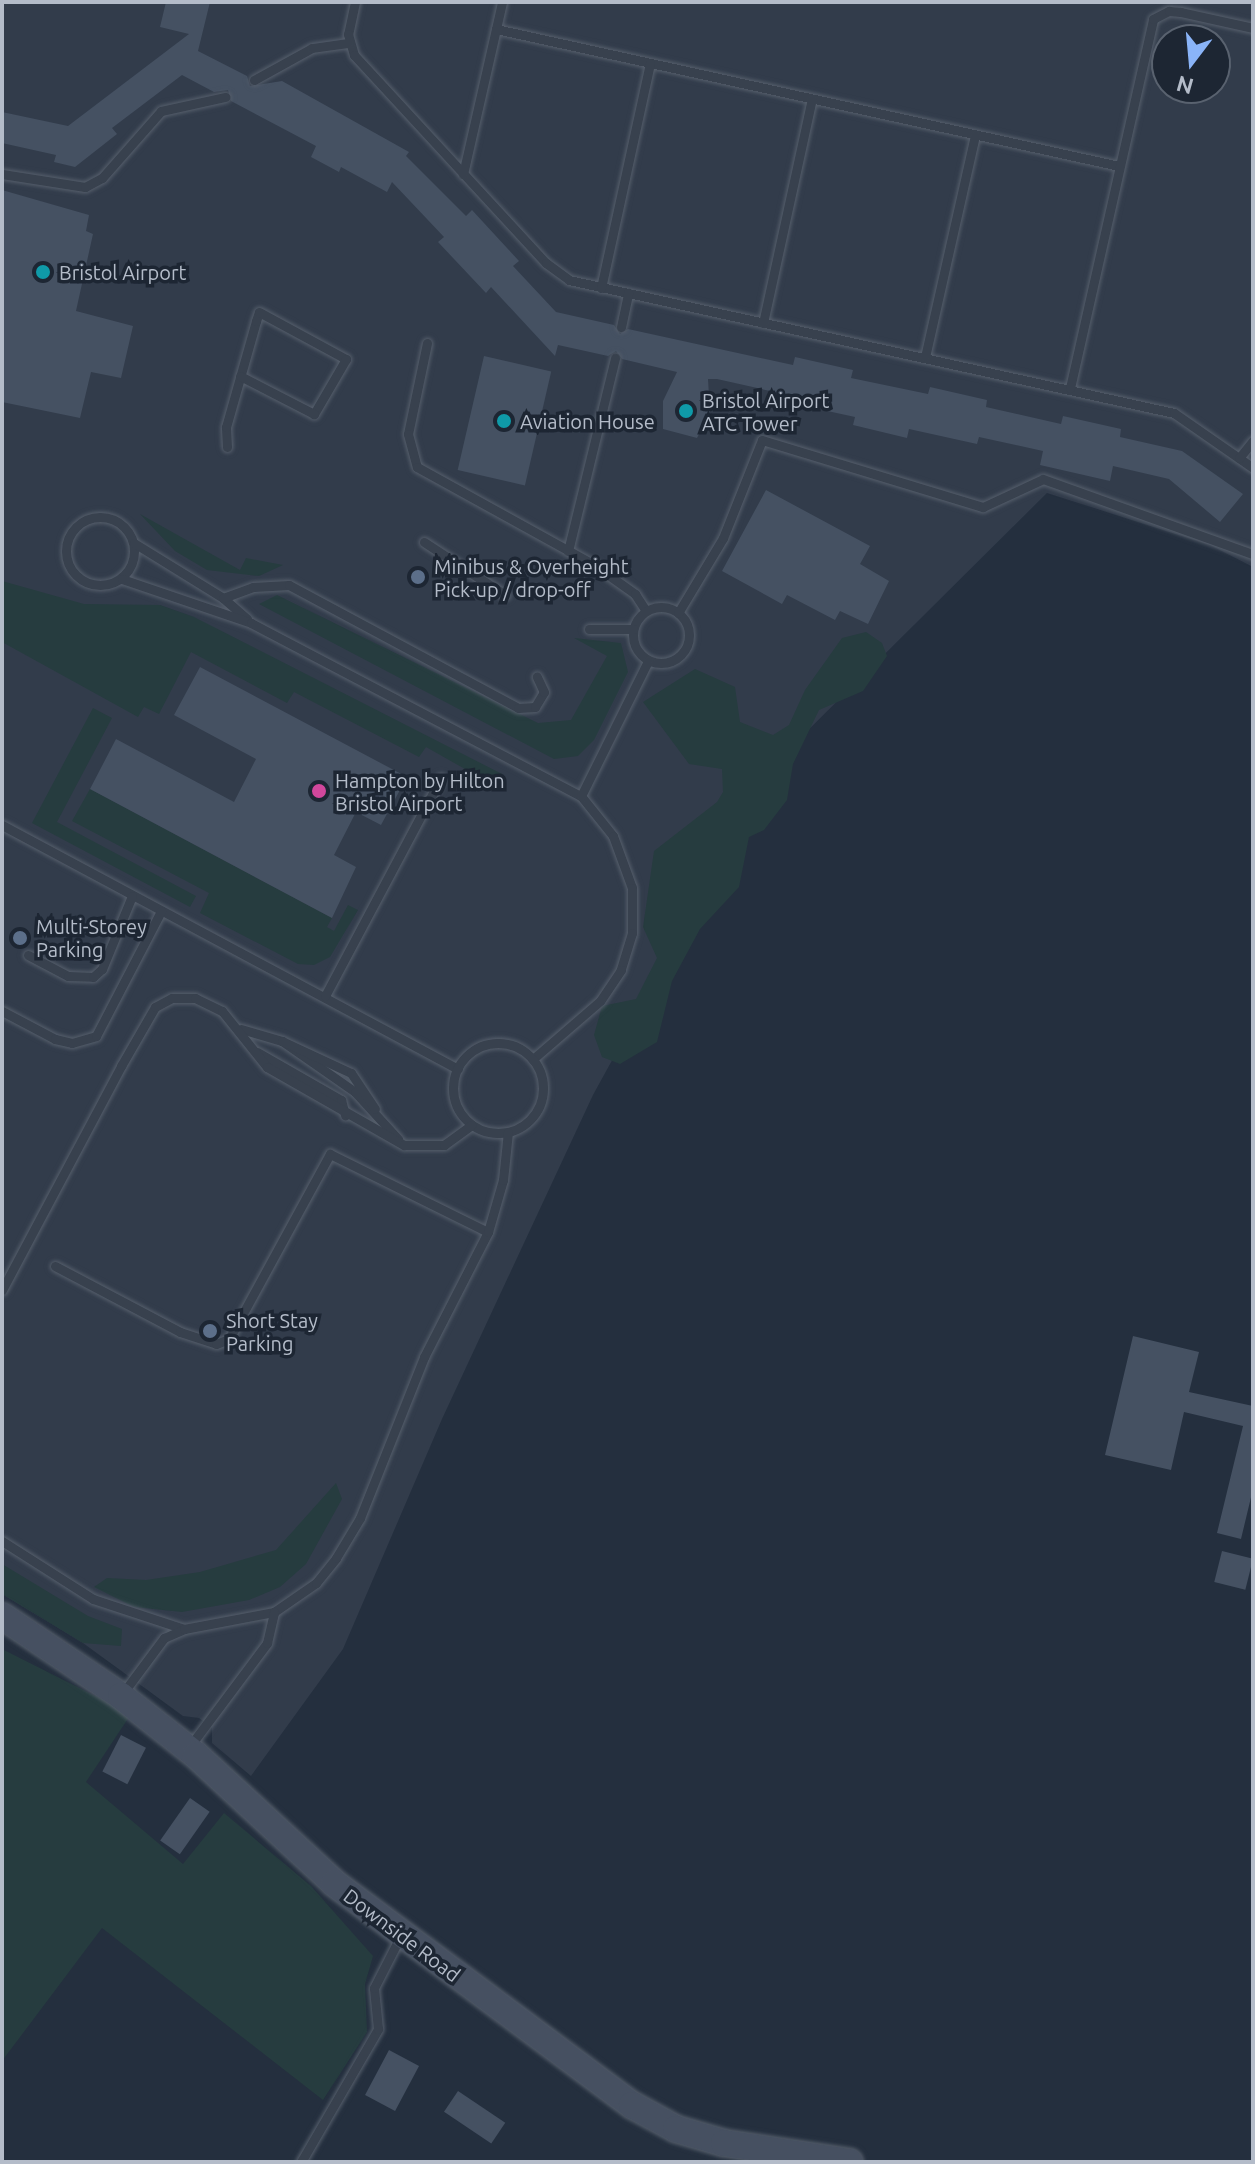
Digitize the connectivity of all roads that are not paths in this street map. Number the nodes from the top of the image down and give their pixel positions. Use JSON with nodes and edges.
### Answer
{"nodes":[{"id":1,"x":355,"y":2,"type":"edge"},
{"id":2,"x":502,"y":2,"type":"edge"},
{"id":3,"x":1253,"y":28,"type":"edge"},
{"id":4,"x":496,"y":29,"type":"junction"},
{"id":5,"x":349,"y":43,"type":"junction"},
{"id":6,"x":650,"y":63,"type":"junction"},
{"id":7,"x":254,"y":80,"type":"dead end"},
{"id":8,"x":225,"y":97,"type":"dead end"},
{"id":9,"x":812,"y":99,"type":"junction"},
{"id":10,"x":975,"y":135,"type":"junction"},
{"id":11,"x":1119,"y":166,"type":"junction"},
{"id":12,"x":2,"y":174,"type":"edge"},
{"id":13,"x":463,"y":174,"type":"junction"},
{"id":14,"x":601,"y":288,"type":"junction"},
{"id":15,"x":628,"y":293,"type":"junction"},
{"id":16,"x":763,"y":323,"type":"junction"},
{"id":17,"x":621,"y":327,"type":"dead end"},
{"id":18,"x":427,"y":343,"type":"dead end"},
{"id":19,"x":925,"y":357,"type":"junction"},
{"id":20,"x":615,"y":358,"type":"dead end"},
{"id":21,"x":240,"y":376,"type":"junction"},
{"id":22,"x":1070,"y":388,"type":"junction"},
{"id":23,"x":1253,"y":441,"type":"edge"},
{"id":24,"x":227,"y":447,"type":"dead end"},
{"id":25,"x":1239,"y":458,"type":"junction"},
{"id":26,"x":1253,"y":468,"type":"edge"},
{"id":27,"x":424,"y":542,"type":"dead end"},
{"id":28,"x":134,"y":543,"type":"junction"},
{"id":29,"x":568,"y":551,"type":"junction"},
{"id":30,"x":1253,"y":554,"type":"edge"},
{"id":31,"x":122,"y":579,"type":"junction"},
{"id":32,"x":505,"y":595,"type":"dead end"},
{"id":33,"x":223,"y":598,"type":"junction"},
{"id":34,"x":646,"y":611,"type":"junction"},
{"id":35,"x":678,"y":613,"type":"junction"},
{"id":36,"x":251,"y":623,"type":"junction"},
{"id":37,"x":589,"y":629,"type":"dead end"},
{"id":38,"x":633,"y":629,"type":"junction"},
{"id":39,"x":648,"y":661,"type":"junction"},
{"id":40,"x":537,"y":677,"type":"dead end"},
{"id":41,"x":441,"y":778,"type":"dead end"},
{"id":42,"x":581,"y":796,"type":"junction"},
{"id":43,"x":2,"y":825,"type":"edge"},
{"id":44,"x":132,"y":896,"type":"junction"},
{"id":45,"x":161,"y":911,"type":"junction"},
{"id":46,"x":28,"y":955,"type":"dead end"},
{"id":47,"x":325,"y":996,"type":"junction"},
{"id":48,"x":2,"y":1011,"type":"edge"},
{"id":49,"x":241,"y":1029,"type":"junction"},
{"id":50,"x":533,"y":1059,"type":"junction"},
{"id":51,"x":458,"y":1069,"type":"junction"},
{"id":52,"x":472,"y":1125,"type":"junction"},
{"id":53,"x":508,"y":1132,"type":"junction"},
{"id":54,"x":404,"y":1145,"type":"junction"},
{"id":55,"x":488,"y":1232,"type":"junction"},
{"id":56,"x":55,"y":1266,"type":"dead end"},
{"id":57,"x":2,"y":1290,"type":"edge"},
{"id":58,"x":2,"y":1541,"type":"edge"},
{"id":59,"x":274,"y":1612,"type":"junction"},
{"id":60,"x":2,"y":1616,"type":"edge"},
{"id":61,"x":184,"y":1629,"type":"junction"},
{"id":62,"x":121,"y":1696,"type":"junction"},
{"id":63,"x":188,"y":1748,"type":"junction"},
{"id":64,"x":401,"y":1934,"type":"junction"},
{"id":65,"x":301,"y":2162,"type":"edge"},
{"id":66,"x":850,"y":2162,"type":"edge"}],
"edges":[{"from":1,"to":5,"type":"lane"},
{"from":2,"to":4,"type":"lane"},
{"from":3,"to":11,"type":"lane"},
{"from":4,"to":6,"type":"lane"},
{"from":4,"to":13,"type":"lane"},
{"from":5,"to":7,"type":"lane"},
{"from":5,"to":13,"type":"lane"},
{"from":6,"to":9,"type":"lane"},
{"from":6,"to":14,"type":"lane"},
{"from":8,"to":12,"type":"lane"},
{"from":9,"to":10,"type":"lane"},
{"from":9,"to":16,"type":"lane"},
{"from":10,"to":11,"type":"lane"},
{"from":10,"to":19,"type":"lane"},
{"from":11,"to":22,"type":"lane"},
{"from":13,"to":14,"type":"lane"},
{"from":14,"to":15,"type":"lane"},
{"from":15,"to":16,"type":"lane"},
{"from":15,"to":17,"type":"lane"},
{"from":16,"to":19,"type":"lane"},
{"from":18,"to":29,"type":"lane"},
{"from":19,"to":22,"type":"lane"},
{"from":20,"to":29,"type":"lane"},
{"from":21,"to":21,"type":"lane"},
{"from":21,"to":24,"type":"lane"},
{"from":22,"to":25,"type":"lane"},
{"from":23,"to":25,"type":"lane"},
{"from":25,"to":26,"type":"lane"},
{"from":27,"to":32,"type":"lane"},
{"from":28,"to":31,"type":"lane"},
{"from":28,"to":31,"type":"lane"},
{"from":28,"to":33,"type":"lane"},
{"from":29,"to":34,"type":"lane"},
{"from":30,"to":35,"type":"lane"},
{"from":31,"to":36,"type":"lane"},
{"from":33,"to":36,"type":"lane"},
{"from":33,"to":40,"type":"lane"},
{"from":34,"to":35,"type":"lane"},
{"from":34,"to":38,"type":"lane"},
{"from":35,"to":39,"type":"lane"},
{"from":36,"to":42,"type":"lane"},
{"from":37,"to":38,"type":"lane"},
{"from":38,"to":39,"type":"lane"},
{"from":39,"to":42,"type":"lane"},
{"from":41,"to":47,"type":"lane"},
{"from":42,"to":50,"type":"lane"},
{"from":43,"to":44,"type":"lane"},
{"from":44,"to":45,"type":"lane"},
{"from":44,"to":46,"type":"lane"},
{"from":45,"to":47,"type":"lane"},
{"from":45,"to":48,"type":"lane"},
{"from":47,"to":51,"type":"lane"},
{"from":49,"to":54,"type":"lane"},
{"from":49,"to":54,"type":"lane"},
{"from":49,"to":57,"type":"lane"},
{"from":50,"to":51,"type":"lane"},
{"from":50,"to":53,"type":"lane"},
{"from":51,"to":52,"type":"lane"},
{"from":52,"to":53,"type":"lane"},
{"from":52,"to":54,"type":"lane"},
{"from":53,"to":55,"type":"lane"},
{"from":55,"to":56,"type":"lane"},
{"from":55,"to":59,"type":"lane"},
{"from":58,"to":61,"type":"lane"},
{"from":59,"to":61,"type":"lane"},
{"from":59,"to":63,"type":"lane"},
{"from":60,"to":62,"type":"street","name":"Downside Road"},
{"from":61,"to":62,"type":"lane"},
{"from":62,"to":63,"type":"street","name":"Downside Road"},
{"from":63,"to":64,"type":"street","name":"Downside Road"},
{"from":64,"to":65,"type":"lane"},
{"from":64,"to":66,"type":"street","name":"Downside Road"}]}
